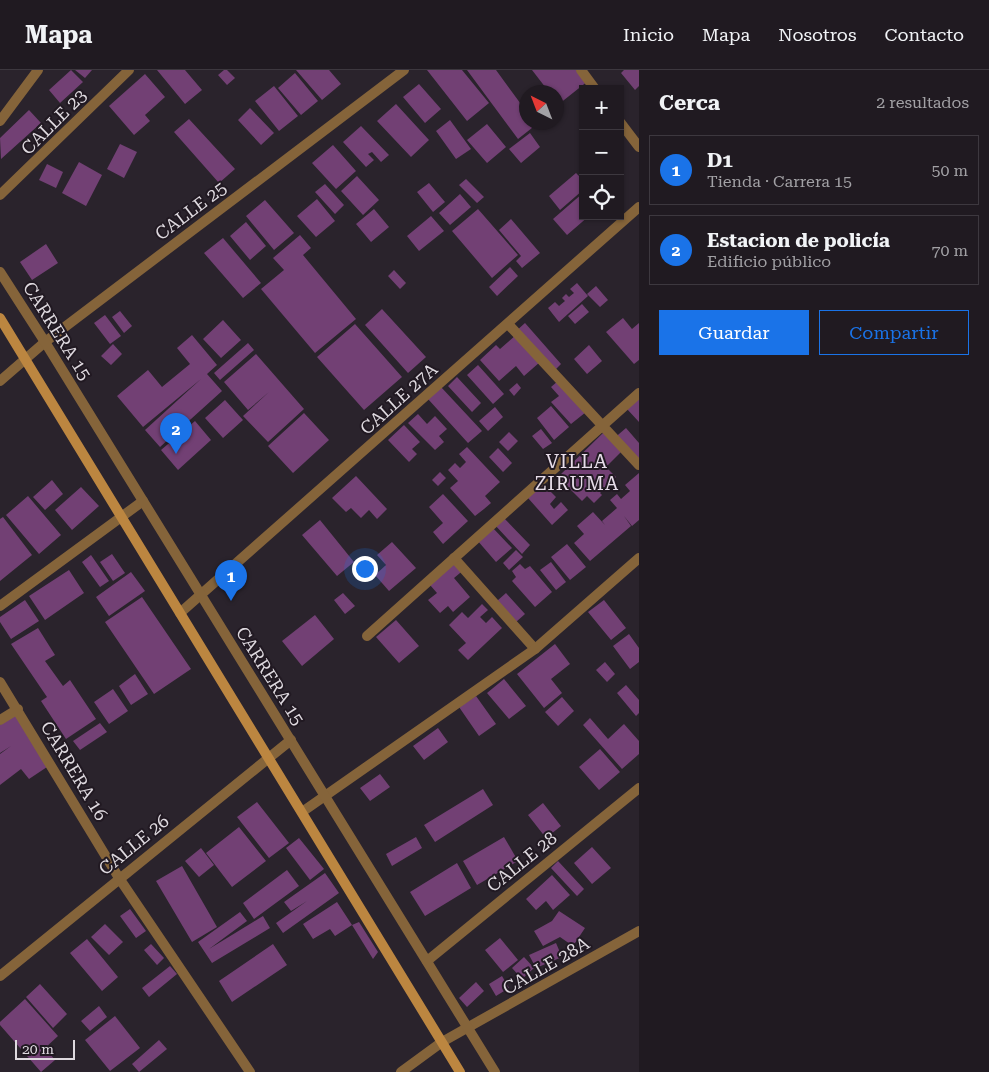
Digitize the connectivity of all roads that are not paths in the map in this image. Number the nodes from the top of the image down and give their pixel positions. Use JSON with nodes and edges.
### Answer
{"nodes":[{"id":1,"x":38,"y":70,"type":"edge"},
{"id":2,"x":129,"y":70,"type":"edge"},
{"id":3,"x":404,"y":70,"type":"edge"},
{"id":4,"x":581,"y":70,"type":"edge"},
{"id":5,"x":592,"y":85,"type":"edge"},
{"id":6,"x":0,"y":120,"type":"edge"},
{"id":7,"x":624,"y":127,"type":"edge"},
{"id":8,"x":639,"y":147,"type":"edge"},
{"id":9,"x":0,"y":195,"type":"edge"},
{"id":10,"x":639,"y":207,"type":"edge"},
{"id":11,"x":0,"y":272,"type":"edge"},
{"id":12,"x":0,"y":318,"type":"edge"},
{"id":13,"x":508,"y":324,"type":"junction"},
{"id":14,"x":45,"y":342,"type":"junction"},
{"id":15,"x":24,"y":358,"type":"junction"},
{"id":16,"x":0,"y":381,"type":"edge"},
{"id":17,"x":639,"y":393,"type":"edge"},
{"id":18,"x":604,"y":426,"type":"junction"},
{"id":19,"x":639,"y":465,"type":"edge"},
{"id":20,"x":143,"y":501,"type":"junction"},
{"id":21,"x":121,"y":516,"type":"junction"},
{"id":22,"x":454,"y":558,"type":"junction"},
{"id":23,"x":639,"y":558,"type":"edge"},
{"id":24,"x":201,"y":596,"type":"junction"},
{"id":25,"x":0,"y":606,"type":"edge"},
{"id":26,"x":180,"y":613,"type":"junction"},
{"id":27,"x":367,"y":636,"type":"dead end"},
{"id":28,"x":535,"y":649,"type":"junction"},
{"id":29,"x":0,"y":682,"type":"edge"},
{"id":30,"x":18,"y":709,"type":"junction"},
{"id":31,"x":0,"y":720,"type":"edge"},
{"id":32,"x":291,"y":740,"type":"junction"},
{"id":33,"x":268,"y":757,"type":"junction"},
{"id":34,"x":639,"y":788,"type":"edge"},
{"id":35,"x":325,"y":797,"type":"junction"},
{"id":36,"x":302,"y":812,"type":"junction"},
{"id":37,"x":120,"y":878,"type":"junction"},
{"id":38,"x":639,"y":931,"type":"edge"},
{"id":39,"x":426,"y":961,"type":"junction"},
{"id":40,"x":0,"y":976,"type":"edge"},
{"id":41,"x":468,"y":1029,"type":"junction"},
{"id":42,"x":442,"y":1042,"type":"junction"},
{"id":43,"x":250,"y":1072,"type":"edge"},
{"id":44,"x":401,"y":1072,"type":"edge"},
{"id":45,"x":460,"y":1072,"type":"edge"},
{"id":46,"x":495,"y":1072,"type":"edge"}],
"edges":[{"from":1,"to":6,"type":"street"},
{"from":2,"to":9,"type":"street","name":"CALLE 23"},
{"from":3,"to":14,"type":"street","name":"CALLE 25"},
{"from":4,"to":5,"type":"street"},
{"from":7,"to":8,"type":"street"},
{"from":10,"to":13,"type":"street","name":"CALLE 27A"},
{"from":11,"to":14,"type":"street","name":"CARRERA 15"},
{"from":12,"to":15,"type":"main road"},
{"from":13,"to":18,"type":"street"},
{"from":13,"to":24,"type":"street","name":"CALLE 27A"},
{"from":14,"to":15,"type":"street","name":"CALLE 25"},
{"from":14,"to":20,"type":"street","name":"CARRERA 15"},
{"from":15,"to":16,"type":"street","name":"CALLE 25"},
{"from":15,"to":21,"type":"main road"},
{"from":17,"to":18,"type":"street"},
{"from":18,"to":19,"type":"street"},
{"from":18,"to":22,"type":"street"},
{"from":20,"to":21,"type":"street"},
{"from":20,"to":24,"type":"street","name":"CARRERA 15"},
{"from":21,"to":25,"type":"street"},
{"from":21,"to":26,"type":"main road"},
{"from":22,"to":27,"type":"street"},
{"from":22,"to":28,"type":"street"},
{"from":23,"to":28,"type":"street"},
{"from":24,"to":26,"type":"street","name":"CALLE 27A"},
{"from":24,"to":32,"type":"street","name":"CARRERA 15"},
{"from":26,"to":33,"type":"main road"},
{"from":28,"to":35,"type":"street"},
{"from":29,"to":30,"type":"street","name":"CARRERA 16"},
{"from":30,"to":31,"type":"street"},
{"from":30,"to":37,"type":"street","name":"CARRERA 16"},
{"from":32,"to":33,"type":"street","name":"CALLE 26"},
{"from":32,"to":35,"type":"street","name":"CARRERA 15"},
{"from":33,"to":36,"type":"main road"},
{"from":33,"to":37,"type":"street","name":"CALLE 26"},
{"from":34,"to":39,"type":"street","name":"CALLE 28"},
{"from":35,"to":36,"type":"street"},
{"from":35,"to":39,"type":"street","name":"CARRERA 15"},
{"from":36,"to":42,"type":"main road"},
{"from":37,"to":40,"type":"street","name":"CALLE 26"},
{"from":37,"to":43,"type":"street","name":"CARRERA 16"},
{"from":38,"to":41,"type":"street","name":"CALLE 28A"},
{"from":39,"to":41,"type":"street","name":"CARRERA 15"},
{"from":41,"to":42,"type":"street","name":"CALLE 28A"},
{"from":41,"to":46,"type":"street","name":"CARRERA 15"},
{"from":42,"to":44,"type":"street","name":"CALLE 28A"},
{"from":42,"to":45,"type":"main road"}]}
